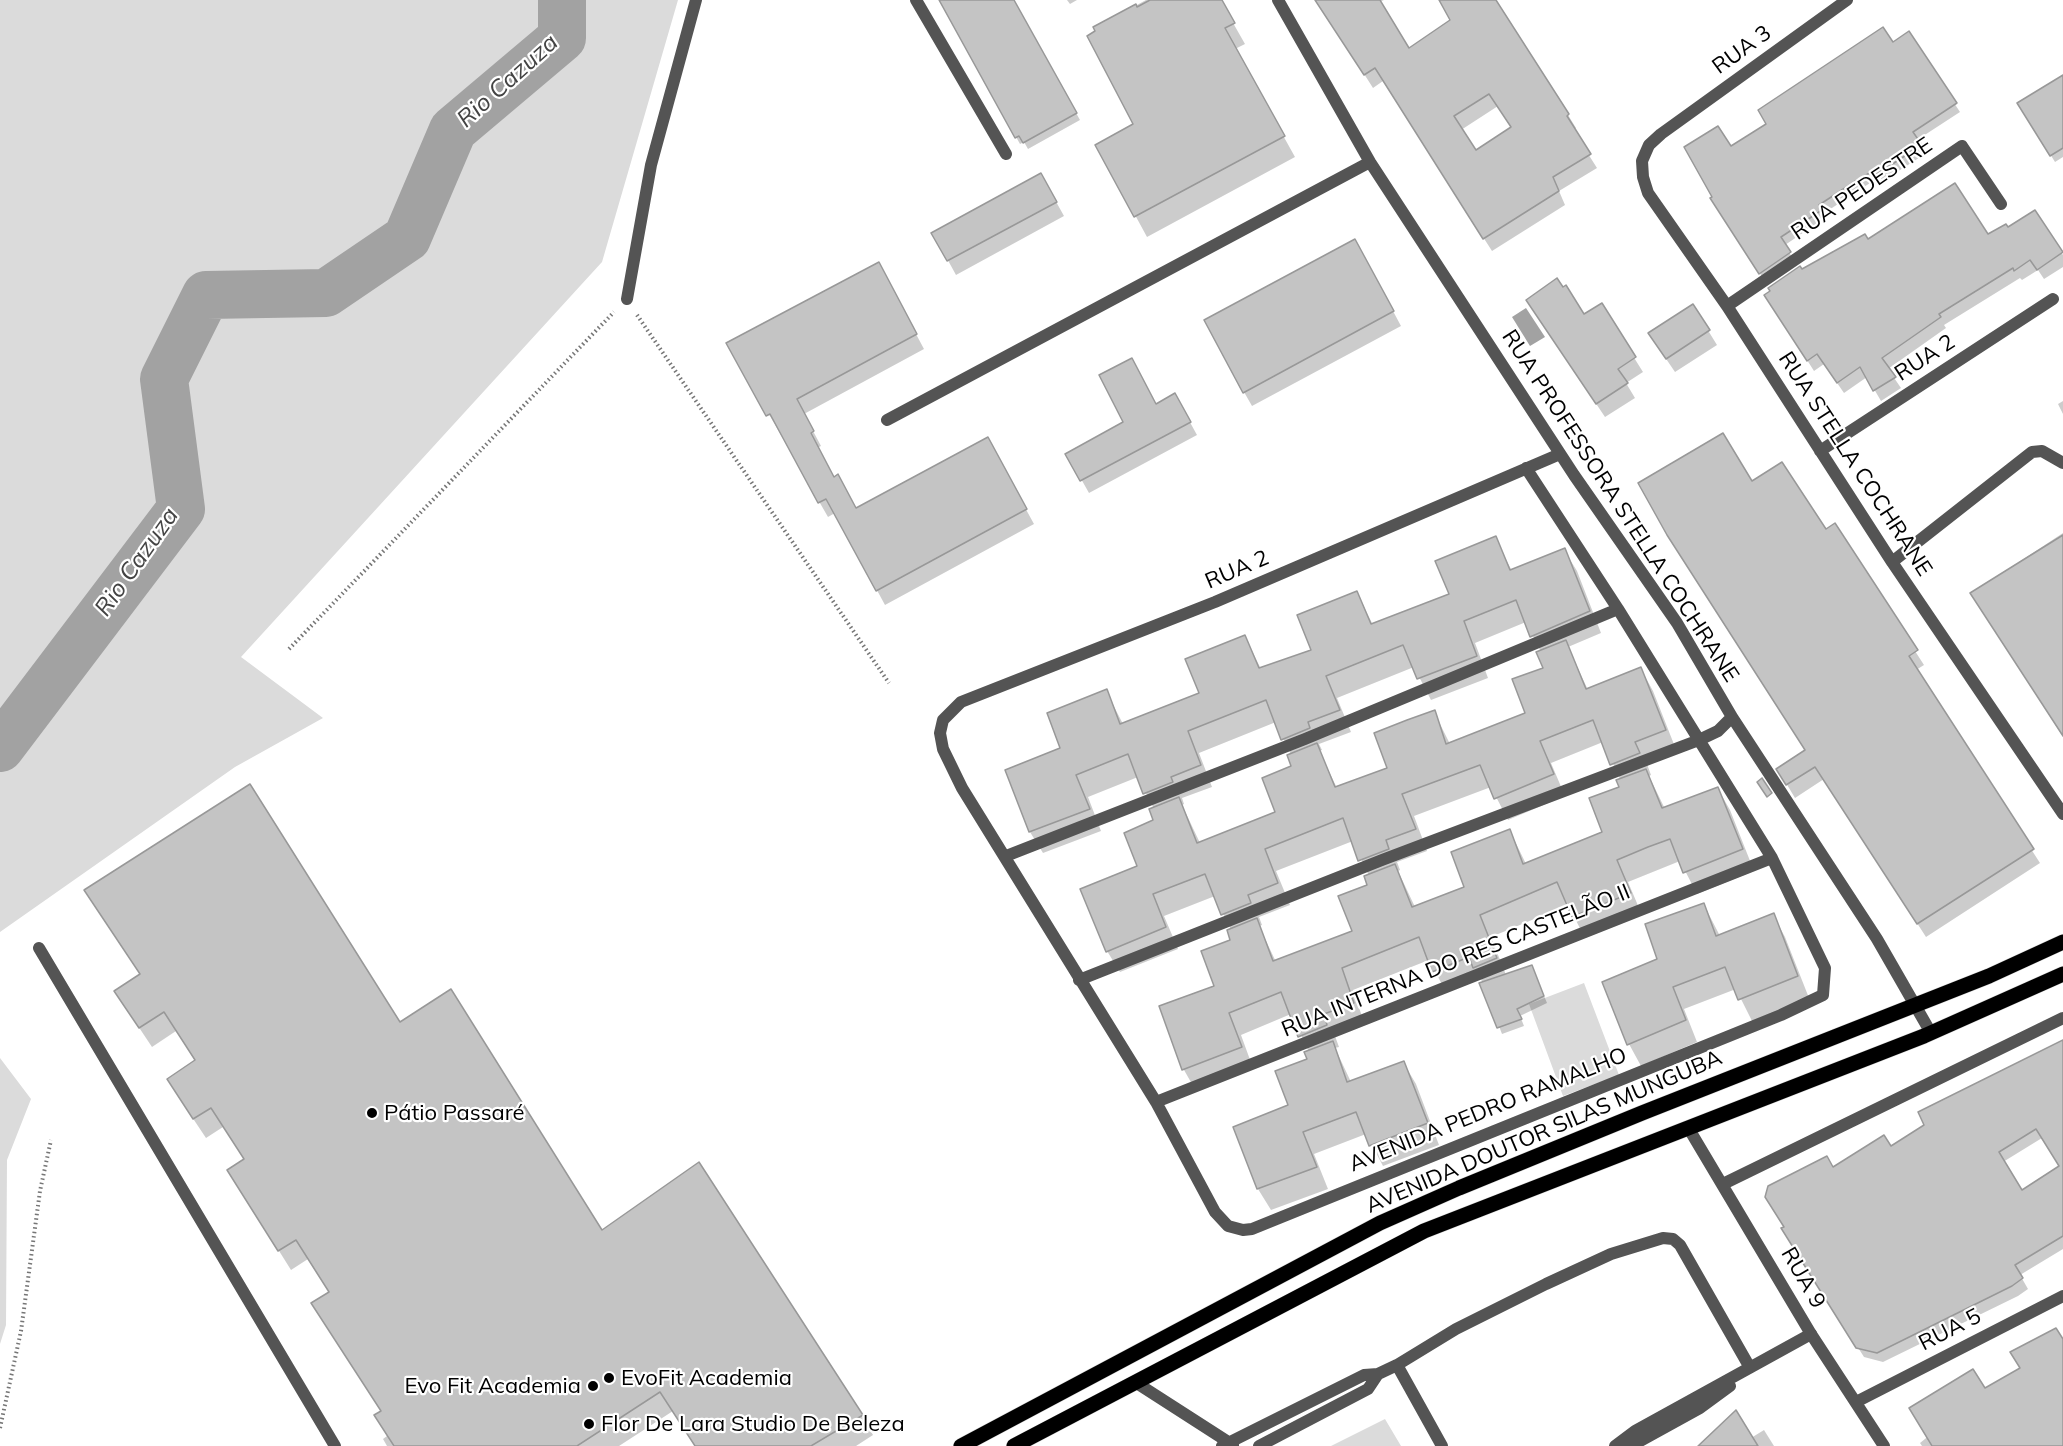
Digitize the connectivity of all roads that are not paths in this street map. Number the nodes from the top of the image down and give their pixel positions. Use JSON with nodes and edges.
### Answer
{"nodes":[{"id":1,"x":696,"y":0,"type":"edge"},
{"id":2,"x":916,"y":0,"type":"edge"},
{"id":3,"x":1278,"y":0,"type":"edge"},
{"id":4,"x":1847,"y":0,"type":"edge"},
{"id":5,"x":1661,"y":134,"type":"joint"},
{"id":6,"x":1006,"y":154,"type":"dead end"},
{"id":7,"x":1370,"y":162,"type":"junction"},
{"id":8,"x":2001,"y":204,"type":"dead end"},
{"id":9,"x":627,"y":299,"type":"road end"},
{"id":10,"x":2053,"y":299,"type":"dead end"},
{"id":11,"x":1727,"y":306,"type":"junction"},
{"id":12,"x":887,"y":420,"type":"dead end"},
{"id":13,"x":1820,"y":451,"type":"junction"},
{"id":14,"x":1560,"y":454,"type":"junction"},
{"id":15,"x":2063,"y":464,"type":"edge"},
{"id":16,"x":1526,"y":468,"type":"junction"},
{"id":17,"x":1892,"y":562,"type":"junction"},
{"id":18,"x":1618,"y":609,"type":"junction"},
{"id":19,"x":1732,"y":717,"type":"junction"},
{"id":20,"x":1700,"y":740,"type":"junction"},
{"id":21,"x":2063,"y":814,"type":"edge"},
{"id":22,"x":1006,"y":856,"type":"junction"},
{"id":23,"x":1772,"y":858,"type":"junction"},
{"id":24,"x":2063,"y":942,"type":"edge"},
{"id":25,"x":39,"y":948,"type":"dead end"},
{"id":26,"x":2063,"y":974,"type":"edge"},
{"id":27,"x":1079,"y":980,"type":"junction"},
{"id":28,"x":1914,"y":1004,"type":"junction"},
{"id":29,"x":2063,"y":1018,"type":"edge"},
{"id":30,"x":1931,"y":1033,"type":"junction"},
{"id":31,"x":1156,"y":1102,"type":"junction"},
{"id":32,"x":1689,"y":1129,"type":"junction"},
{"id":33,"x":1723,"y":1184,"type":"junction"},
{"id":34,"x":2063,"y":1296,"type":"edge"},
{"id":35,"x":1811,"y":1334,"type":"junction"},
{"id":36,"x":1754,"y":1363,"type":"junction"},
{"id":37,"x":1397,"y":1365,"type":"junction"},
{"id":38,"x":1378,"y":1374,"type":"junction"},
{"id":39,"x":1135,"y":1382,"type":"junction"},
{"id":40,"x":1856,"y":1402,"type":"junction"},
{"id":41,"x":1229,"y":1445,"type":"edge"},
{"id":42,"x":335,"y":1446,"type":"edge"},
{"id":43,"x":961,"y":1446,"type":"edge"},
{"id":44,"x":1014,"y":1446,"type":"edge"},
{"id":45,"x":1259,"y":1446,"type":"edge"},
{"id":46,"x":1443,"y":1446,"type":"edge"},
{"id":47,"x":1615,"y":1446,"type":"edge"},
{"id":48,"x":1631,"y":1446,"type":"edge"},
{"id":49,"x":1884,"y":1446,"type":"edge"}],
"edges":[{"from":1,"to":9,"type":"street"},
{"from":2,"to":6,"type":"street"},
{"from":3,"to":7,"type":"street","name":"RUA PROFESSORA STELLA COCHRANE"},
{"from":4,"to":5,"type":"street","name":"RUA 3"},
{"from":5,"to":11,"type":"street","name":"RUA STELLA COCHRANE"},
{"from":7,"to":12,"type":"street"},
{"from":7,"to":14,"type":"street","name":"RUA PROFESSORA STELLA COCHRANE"},
{"from":8,"to":11,"type":"street","name":"RUA PEDESTRE"},
{"from":10,"to":13,"type":"street","name":"RUA 2"},
{"from":11,"to":13,"type":"street","name":"RUA STELLA COCHRANE"},
{"from":13,"to":17,"type":"street","name":"RUA STELLA COCHRANE"},
{"from":14,"to":16,"type":"street","name":"RUA 2"},
{"from":14,"to":19,"type":"street","name":"RUA PROFESSORA STELLA COCHRANE"},
{"from":15,"to":17,"type":"street"},
{"from":16,"to":18,"type":"street"},
{"from":16,"to":22,"type":"street","name":"RUA 2"},
{"from":17,"to":21,"type":"street","name":"RUA STELLA COCHRANE"},
{"from":18,"to":20,"type":"street"},
{"from":18,"to":22,"type":"street"},
{"from":19,"to":20,"type":"street"},
{"from":19,"to":28,"type":"street","name":"RUA PROFESSORA STELLA COCHRANE"},
{"from":20,"to":23,"type":"street"},
{"from":20,"to":27,"type":"street"},
{"from":22,"to":27,"type":"street"},
{"from":23,"to":31,"type":"street","name":"RUA INTERNA DO RES CASTELÃO II"},
{"from":23,"to":31,"type":"street","name":"AVENIDA PEDRO RAMALHO"},
{"from":24,"to":28,"type":"main road","name":"AVENIDA DOUTOR SILAS MUNGUBA"},
{"from":25,"to":42,"type":"street"},
{"from":26,"to":30,"type":"main road","name":"AVENIDA DOUTOR SILAS MUNGUBA"},
{"from":27,"to":31,"type":"street"},
{"from":28,"to":30,"type":"street","name":"RUA PROFESSORA STELLA COCHRANE"},
{"from":28,"to":43,"type":"main road","name":"AVENIDA DOUTOR SILAS MUNGUBA"},
{"from":29,"to":33,"type":"street"},
{"from":30,"to":32,"type":"main road","name":"AVENIDA DOUTOR SILAS MUNGUBA"},
{"from":32,"to":33,"type":"street","name":"RUA 9"},
{"from":32,"to":39,"type":"main road","name":"AVENIDA DOUTOR SILAS MUNGUBA"},
{"from":33,"to":35,"type":"street","name":"RUA 9"},
{"from":34,"to":40,"type":"street","name":"RUA 5"},
{"from":35,"to":36,"type":"street"},
{"from":35,"to":40,"type":"street","name":"RUA 9"},
{"from":36,"to":37,"type":"street"},
{"from":36,"to":47,"type":"street"},
{"from":36,"to":48,"type":"street"},
{"from":37,"to":38,"type":"street"},
{"from":37,"to":46,"type":"street"},
{"from":38,"to":41,"type":"street"},
{"from":38,"to":45,"type":"street"},
{"from":39,"to":41,"type":"street"},
{"from":39,"to":44,"type":"main road","name":"AVENIDA DOUTOR SILAS MUNGUBA"},
{"from":40,"to":49,"type":"street","name":"RUA 9"}]}
